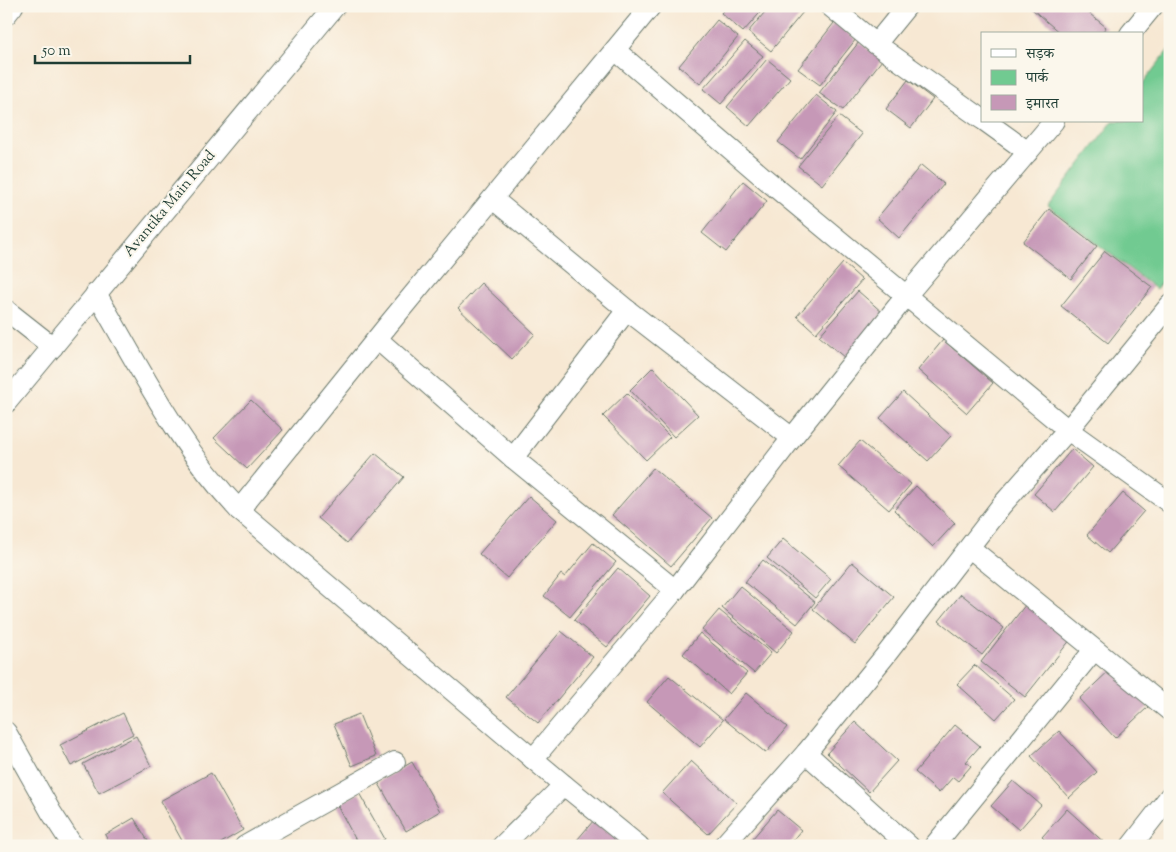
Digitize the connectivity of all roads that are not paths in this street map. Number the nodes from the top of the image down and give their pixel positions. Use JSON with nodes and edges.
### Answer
{"nodes":[{"id":1,"x":13,"y":6,"type":"edge"},
{"id":2,"x":335,"y":6,"type":"edge"},
{"id":3,"x":652,"y":6,"type":"edge"},
{"id":4,"x":830,"y":6,"type":"edge"},
{"id":5,"x":907,"y":6,"type":"edge"},
{"id":6,"x":1153,"y":6,"type":"edge"},
{"id":7,"x":6,"y":15,"type":"edge"},
{"id":8,"x":1132,"y":32,"type":"edge"},
{"id":9,"x":876,"y":44,"type":"junction"},
{"id":10,"x":615,"y":50,"type":"junction"},
{"id":11,"x":981,"y":118,"type":"edge"},
{"id":12,"x":987,"y":122,"type":"edge"},
{"id":13,"x":1053,"y":122,"type":"edge"},
{"id":14,"x":1028,"y":152,"type":"junction"},
{"id":15,"x":493,"y":199,"type":"junction"},
{"id":16,"x":96,"y":293,"type":"junction"},
{"id":17,"x":906,"y":296,"type":"junction"},
{"id":18,"x":1170,"y":305,"type":"edge"},
{"id":19,"x":6,"y":310,"type":"edge"},
{"id":20,"x":627,"y":310,"type":"junction"},
{"id":21,"x":377,"y":339,"type":"junction"},
{"id":22,"x":53,"y":348,"type":"junction"},
{"id":23,"x":6,"y":403,"type":"edge"},
{"id":24,"x":1068,"y":430,"type":"junction"},
{"id":25,"x":792,"y":438,"type":"junction"},
{"id":26,"x":513,"y":458,"type":"junction"},
{"id":27,"x":1170,"y":503,"type":"edge"},
{"id":28,"x":239,"y":510,"type":"junction"},
{"id":29,"x":970,"y":548,"type":"junction"},
{"id":30,"x":675,"y":590,"type":"junction"},
{"id":31,"x":1094,"y":650,"type":"junction"},
{"id":32,"x":1170,"y":711,"type":"edge"},
{"id":33,"x":6,"y":732,"type":"edge"},
{"id":34,"x":806,"y":754,"type":"junction"},
{"id":35,"x":533,"y":759,"type":"junction"},
{"id":36,"x":395,"y":762,"type":"dead end"},
{"id":37,"x":564,"y":785,"type":"junction"},
{"id":38,"x":1170,"y":796,"type":"edge"},
{"id":39,"x":268,"y":840,"type":"edge"},
{"id":40,"x":73,"y":846,"type":"edge"},
{"id":41,"x":244,"y":846,"type":"edge"},
{"id":42,"x":502,"y":846,"type":"edge"},
{"id":43,"x":639,"y":846,"type":"edge"},
{"id":44,"x":723,"y":846,"type":"edge"},
{"id":45,"x":909,"y":846,"type":"edge"},
{"id":46,"x":934,"y":846,"type":"edge"},
{"id":47,"x":1131,"y":846,"type":"edge"}],
"edges":[{"from":1,"to":7,"type":"street"},
{"from":2,"to":16,"type":"street","name":"Avantika Main Road"},
{"from":3,"to":10,"type":"street"},
{"from":4,"to":9,"type":"street"},
{"from":5,"to":9,"type":"street"},
{"from":6,"to":8,"type":"street"},
{"from":9,"to":11,"type":"street"},
{"from":10,"to":15,"type":"street"},
{"from":10,"to":17,"type":"street"},
{"from":12,"to":14,"type":"street"},
{"from":13,"to":14,"type":"street"},
{"from":14,"to":17,"type":"street"},
{"from":15,"to":20,"type":"street"},
{"from":15,"to":21,"type":"street"},
{"from":16,"to":22,"type":"street","name":"Avantika Main Road"},
{"from":16,"to":28,"type":"street"},
{"from":17,"to":24,"type":"street"},
{"from":17,"to":25,"type":"street"},
{"from":18,"to":24,"type":"street"},
{"from":19,"to":22,"type":"street"},
{"from":20,"to":25,"type":"street"},
{"from":20,"to":26,"type":"street"},
{"from":21,"to":26,"type":"street"},
{"from":21,"to":28,"type":"street"},
{"from":22,"to":23,"type":"street","name":"Avantika Main Road"},
{"from":24,"to":27,"type":"street"},
{"from":24,"to":29,"type":"street"},
{"from":25,"to":30,"type":"street"},
{"from":26,"to":30,"type":"street"},
{"from":28,"to":35,"type":"street"},
{"from":29,"to":31,"type":"street"},
{"from":29,"to":34,"type":"street"},
{"from":30,"to":35,"type":"street"},
{"from":31,"to":32,"type":"street"},
{"from":31,"to":46,"type":"street"},
{"from":33,"to":40,"type":"street"},
{"from":34,"to":44,"type":"street"},
{"from":34,"to":45,"type":"street"},
{"from":35,"to":37,"type":"street"},
{"from":36,"to":39,"type":"street"},
{"from":37,"to":42,"type":"street"},
{"from":37,"to":43,"type":"street"},
{"from":38,"to":47,"type":"street"},
{"from":39,"to":41,"type":"street"}]}
